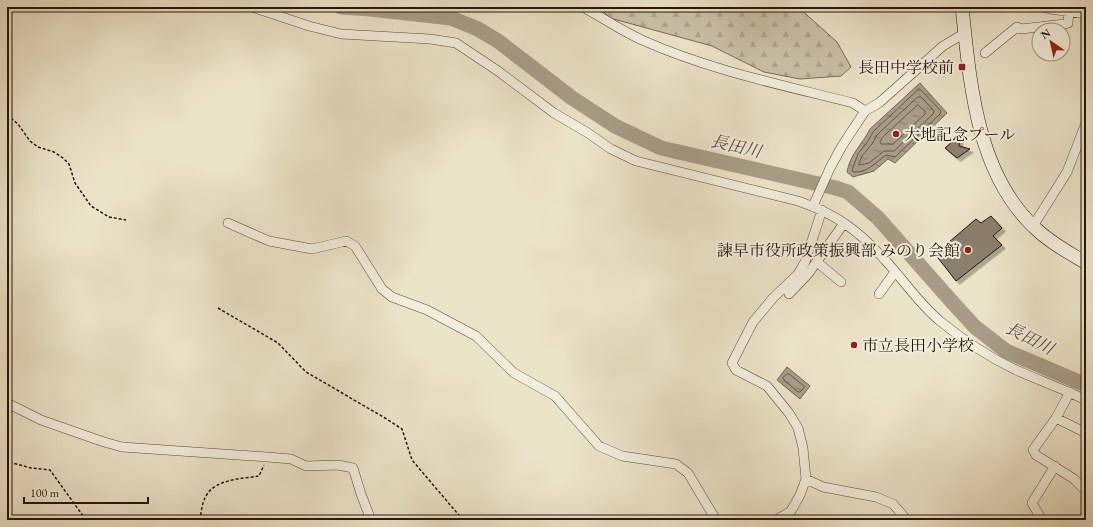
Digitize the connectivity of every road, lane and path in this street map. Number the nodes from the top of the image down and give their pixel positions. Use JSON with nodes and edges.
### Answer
{"nodes":[{"id":1,"x":252,"y":7,"type":"edge"},
{"id":2,"x":584,"y":7,"type":"edge"},
{"id":3,"x":962,"y":7,"type":"edge"},
{"id":4,"x":1042,"y":7,"type":"edge"},
{"id":5,"x":1069,"y":12,"type":"junction"},
{"id":6,"x":1086,"y":14,"type":"edge"},
{"id":7,"x":965,"y":33,"type":"junction"},
{"id":8,"x":985,"y":52,"type":"dead end"},
{"id":9,"x":865,"y":111,"type":"junction"},
{"id":10,"x":7,"y":115,"type":"edge"},
{"id":11,"x":1086,"y":123,"type":"edge"},
{"id":12,"x":814,"y":203,"type":"junction"},
{"id":13,"x":822,"y":210,"type":"junction"},
{"id":14,"x":126,"y":220,"type":"dead end"},
{"id":15,"x":228,"y":223,"type":"dead end"},
{"id":16,"x":844,"y":223,"type":"junction"},
{"id":17,"x":1033,"y":226,"type":"junction"},
{"id":18,"x":817,"y":262,"type":"junction"},
{"id":19,"x":1086,"y":263,"type":"edge"},
{"id":20,"x":895,"y":272,"type":"junction"},
{"id":21,"x":841,"y":282,"type":"dead end"},
{"id":22,"x":789,"y":294,"type":"dead end"},
{"id":23,"x":879,"y":294,"type":"dead end"},
{"id":24,"x":218,"y":308,"type":"dead end"},
{"id":25,"x":1070,"y":392,"type":"junction"},
{"id":26,"x":1086,"y":400,"type":"edge"},
{"id":27,"x":7,"y":403,"type":"edge"},
{"id":28,"x":1056,"y":418,"type":"junction"},
{"id":29,"x":1086,"y":433,"type":"edge"},
{"id":30,"x":267,"y":456,"type":"junction"},
{"id":31,"x":7,"y":466,"type":"edge"},
{"id":32,"x":1055,"y":466,"type":"junction"},
{"id":33,"x":806,"y":479,"type":"junction"},
{"id":34,"x":1086,"y":491,"type":"edge"},
{"id":35,"x":86,"y":520,"type":"edge"},
{"id":36,"x":200,"y":520,"type":"edge"},
{"id":37,"x":371,"y":520,"type":"edge"},
{"id":38,"x":463,"y":520,"type":"edge"},
{"id":39,"x":716,"y":520,"type":"edge"},
{"id":40,"x":776,"y":520,"type":"edge"},
{"id":41,"x":907,"y":520,"type":"edge"},
{"id":42,"x":1042,"y":520,"type":"edge"}],
"edges":[{"from":1,"to":12,"type":"street"},
{"from":2,"to":9,"type":"street"},
{"from":3,"to":7,"type":"main road"},
{"from":4,"to":5,"type":"street"},
{"from":5,"to":6,"type":"street"},
{"from":5,"to":8,"type":"street"},
{"from":7,"to":9,"type":"street"},
{"from":7,"to":17,"type":"main road"},
{"from":9,"to":12,"type":"street"},
{"from":10,"to":14,"type":"path"},
{"from":11,"to":17,"type":"street"},
{"from":12,"to":13,"type":"street"},
{"from":13,"to":16,"type":"street"},
{"from":13,"to":33,"type":"street"},
{"from":15,"to":39,"type":"street"},
{"from":16,"to":18,"type":"street"},
{"from":16,"to":20,"type":"street"},
{"from":17,"to":19,"type":"main road"},
{"from":18,"to":21,"type":"street"},
{"from":18,"to":22,"type":"street"},
{"from":20,"to":23,"type":"street"},
{"from":20,"to":25,"type":"street"},
{"from":24,"to":38,"type":"path"},
{"from":25,"to":26,"type":"street"},
{"from":25,"to":28,"type":"street"},
{"from":27,"to":30,"type":"street"},
{"from":28,"to":29,"type":"street"},
{"from":28,"to":32,"type":"street"},
{"from":30,"to":36,"type":"path"},
{"from":30,"to":37,"type":"street"},
{"from":31,"to":35,"type":"path"},
{"from":32,"to":34,"type":"street"},
{"from":32,"to":42,"type":"street"},
{"from":33,"to":40,"type":"street"},
{"from":33,"to":41,"type":"street"}]}
